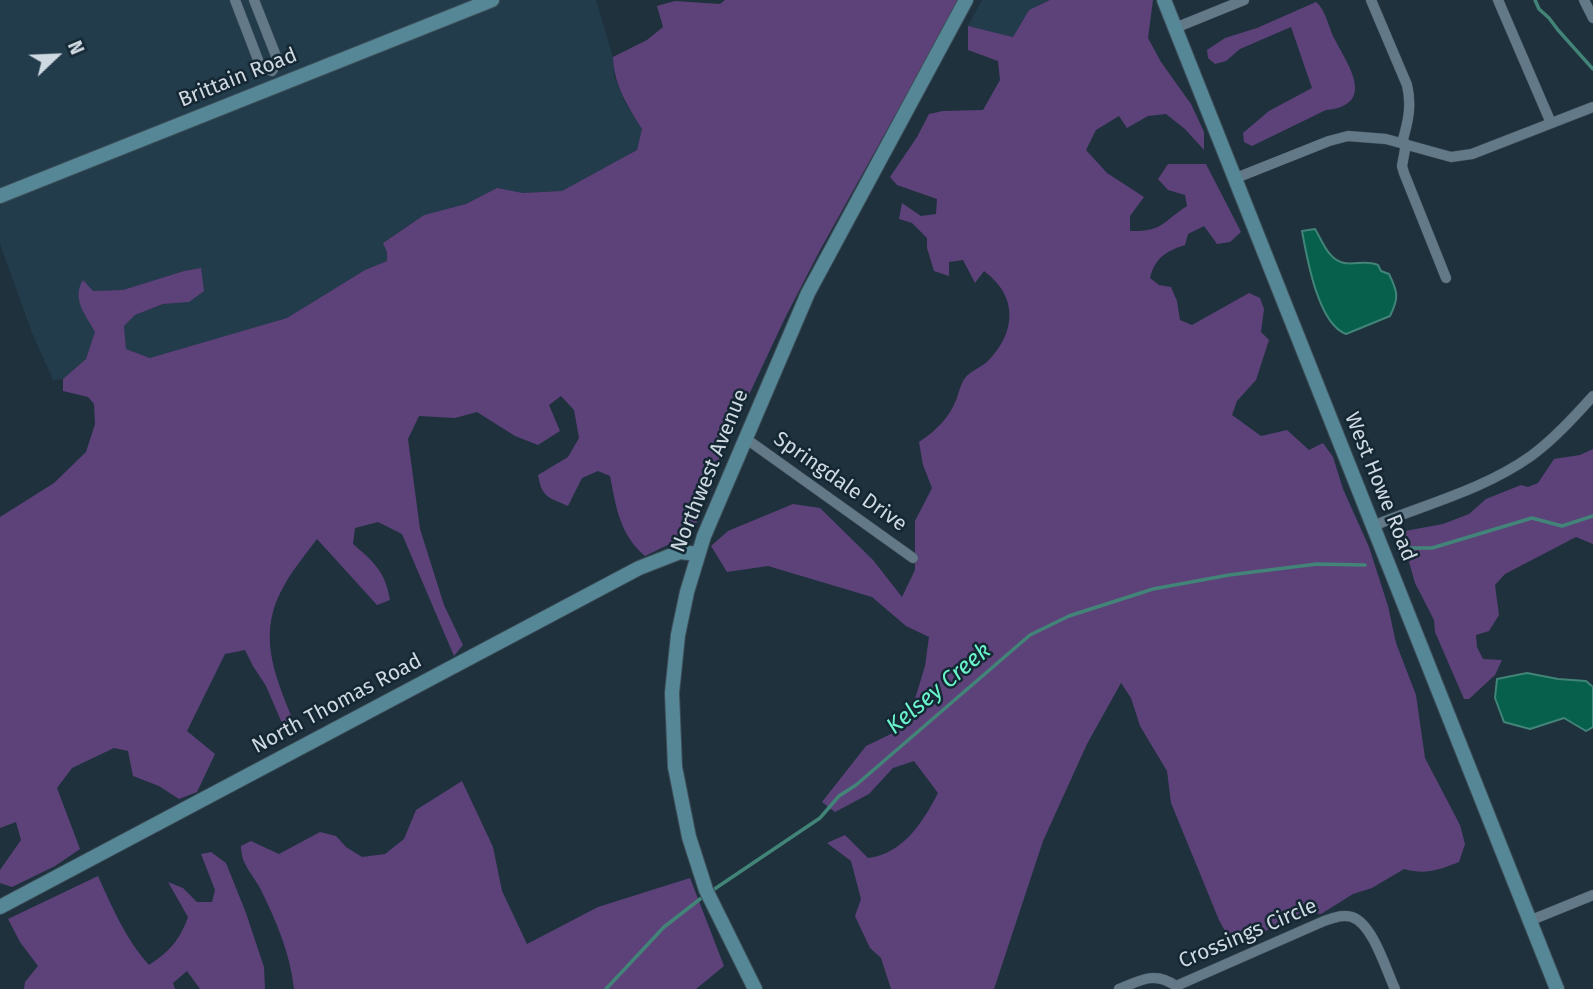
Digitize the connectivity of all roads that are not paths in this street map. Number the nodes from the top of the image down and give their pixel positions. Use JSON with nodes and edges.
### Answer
{"nodes":[{"id":1,"x":234,"y":0,"type":"edge"},
{"id":2,"x":254,"y":0,"type":"edge"},
{"id":3,"x":492,"y":0,"type":"edge"},
{"id":4,"x":966,"y":0,"type":"edge"},
{"id":5,"x":1164,"y":0,"type":"edge"},
{"id":6,"x":1244,"y":0,"type":"edge"},
{"id":7,"x":1371,"y":0,"type":"edge"},
{"id":8,"x":1498,"y":0,"type":"edge"},
{"id":9,"x":1584,"y":0,"type":"edge"},
{"id":10,"x":1593,"y":18,"type":"edge"},
{"id":11,"x":1175,"y":28,"type":"junction"},
{"id":12,"x":275,"y":78,"type":"junction"},
{"id":13,"x":1593,"y":107,"type":"edge"},
{"id":14,"x":1551,"y":123,"type":"junction"},
{"id":15,"x":1404,"y":144,"type":"junction"},
{"id":16,"x":1236,"y":178,"type":"junction"},
{"id":17,"x":0,"y":196,"type":"edge"},
{"id":18,"x":1446,"y":278,"type":"dead end"},
{"id":19,"x":1593,"y":396,"type":"edge"},
{"id":20,"x":745,"y":438,"type":"junction"},
{"id":21,"x":1373,"y":526,"type":"junction"},
{"id":22,"x":698,"y":554,"type":"junction"},
{"id":23,"x":913,"y":558,"type":"dead end"},
{"id":24,"x":1593,"y":895,"type":"edge"},
{"id":25,"x":0,"y":907,"type":"edge"},
{"id":26,"x":1529,"y":920,"type":"junction"},
{"id":27,"x":1177,"y":988,"type":"edge"},
{"id":28,"x":755,"y":989,"type":"edge"},
{"id":29,"x":1119,"y":989,"type":"edge"},
{"id":30,"x":1395,"y":989,"type":"edge"},
{"id":31,"x":1557,"y":989,"type":"edge"}],
"edges":[{"from":1,"to":12,"type":"street"},
{"from":2,"to":12,"type":"street"},
{"from":3,"to":12,"type":"street","name":"Brittain Road"},
{"from":4,"to":20,"type":"street","name":"Northwest Avenue"},
{"from":5,"to":11,"type":"street","name":"West Howe Road"},
{"from":6,"to":11,"type":"street"},
{"from":7,"to":15,"type":"street"},
{"from":8,"to":14,"type":"street"},
{"from":9,"to":10,"type":"street"},
{"from":11,"to":16,"type":"street","name":"West Howe Road"},
{"from":12,"to":17,"type":"street","name":"Brittain Road"},
{"from":13,"to":14,"type":"street"},
{"from":14,"to":15,"type":"street"},
{"from":15,"to":16,"type":"street"},
{"from":15,"to":18,"type":"street"},
{"from":16,"to":21,"type":"street","name":"West Howe Road"},
{"from":19,"to":21,"type":"street"},
{"from":20,"to":22,"type":"street","name":"Northwest Avenue"},
{"from":20,"to":23,"type":"street","name":"Springdale Drive"},
{"from":21,"to":26,"type":"street","name":"West Howe Road"},
{"from":22,"to":25,"type":"street","name":"North Thomas Road"},
{"from":22,"to":28,"type":"street","name":"Northwest Avenue"},
{"from":24,"to":26,"type":"street"},
{"from":26,"to":31,"type":"street","name":"West Howe Road"},
{"from":27,"to":29,"type":"street","name":"Crossings Circle"},
{"from":27,"to":30,"type":"street","name":"Crossings Circle"}]}
